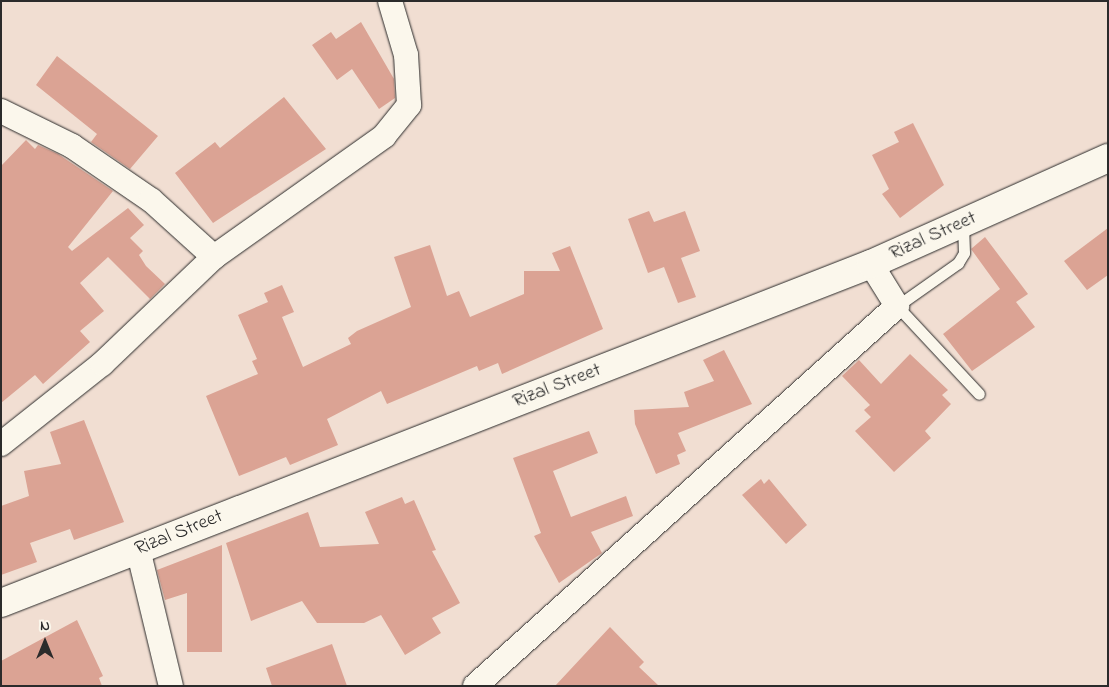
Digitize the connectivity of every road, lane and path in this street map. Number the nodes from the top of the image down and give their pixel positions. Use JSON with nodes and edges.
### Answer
{"nodes":[{"id":1,"x":390,"y":1,"type":"edge"},
{"id":2,"x":1,"y":111,"type":"edge"},
{"id":3,"x":1108,"y":158,"type":"edge"},
{"id":4,"x":963,"y":222,"type":"junction"},
{"id":5,"x":214,"y":257,"type":"junction"},
{"id":6,"x":870,"y":264,"type":"junction"},
{"id":7,"x":897,"y":306,"type":"junction"},
{"id":8,"x":979,"y":394,"type":"dead end"},
{"id":9,"x":1,"y":444,"type":"edge"},
{"id":10,"x":138,"y":550,"type":"junction"},
{"id":11,"x":1,"y":603,"type":"edge"},
{"id":12,"x":171,"y":686,"type":"edge"},
{"id":13,"x":475,"y":686,"type":"edge"}],
"edges":[{"from":1,"to":5,"type":"street"},
{"from":2,"to":5,"type":"street"},
{"from":3,"to":4,"type":"street","name":"Rizal Street"},
{"from":4,"to":6,"type":"street","name":"Rizal Street"},
{"from":4,"to":7,"type":"lane"},
{"from":5,"to":9,"type":"street"},
{"from":6,"to":7,"type":"street"},
{"from":6,"to":10,"type":"street","name":"Rizal Street"},
{"from":7,"to":8,"type":"lane"},
{"from":7,"to":13,"type":"street"},
{"from":10,"to":11,"type":"street","name":"Rizal Street"},
{"from":10,"to":12,"type":"street"}]}
